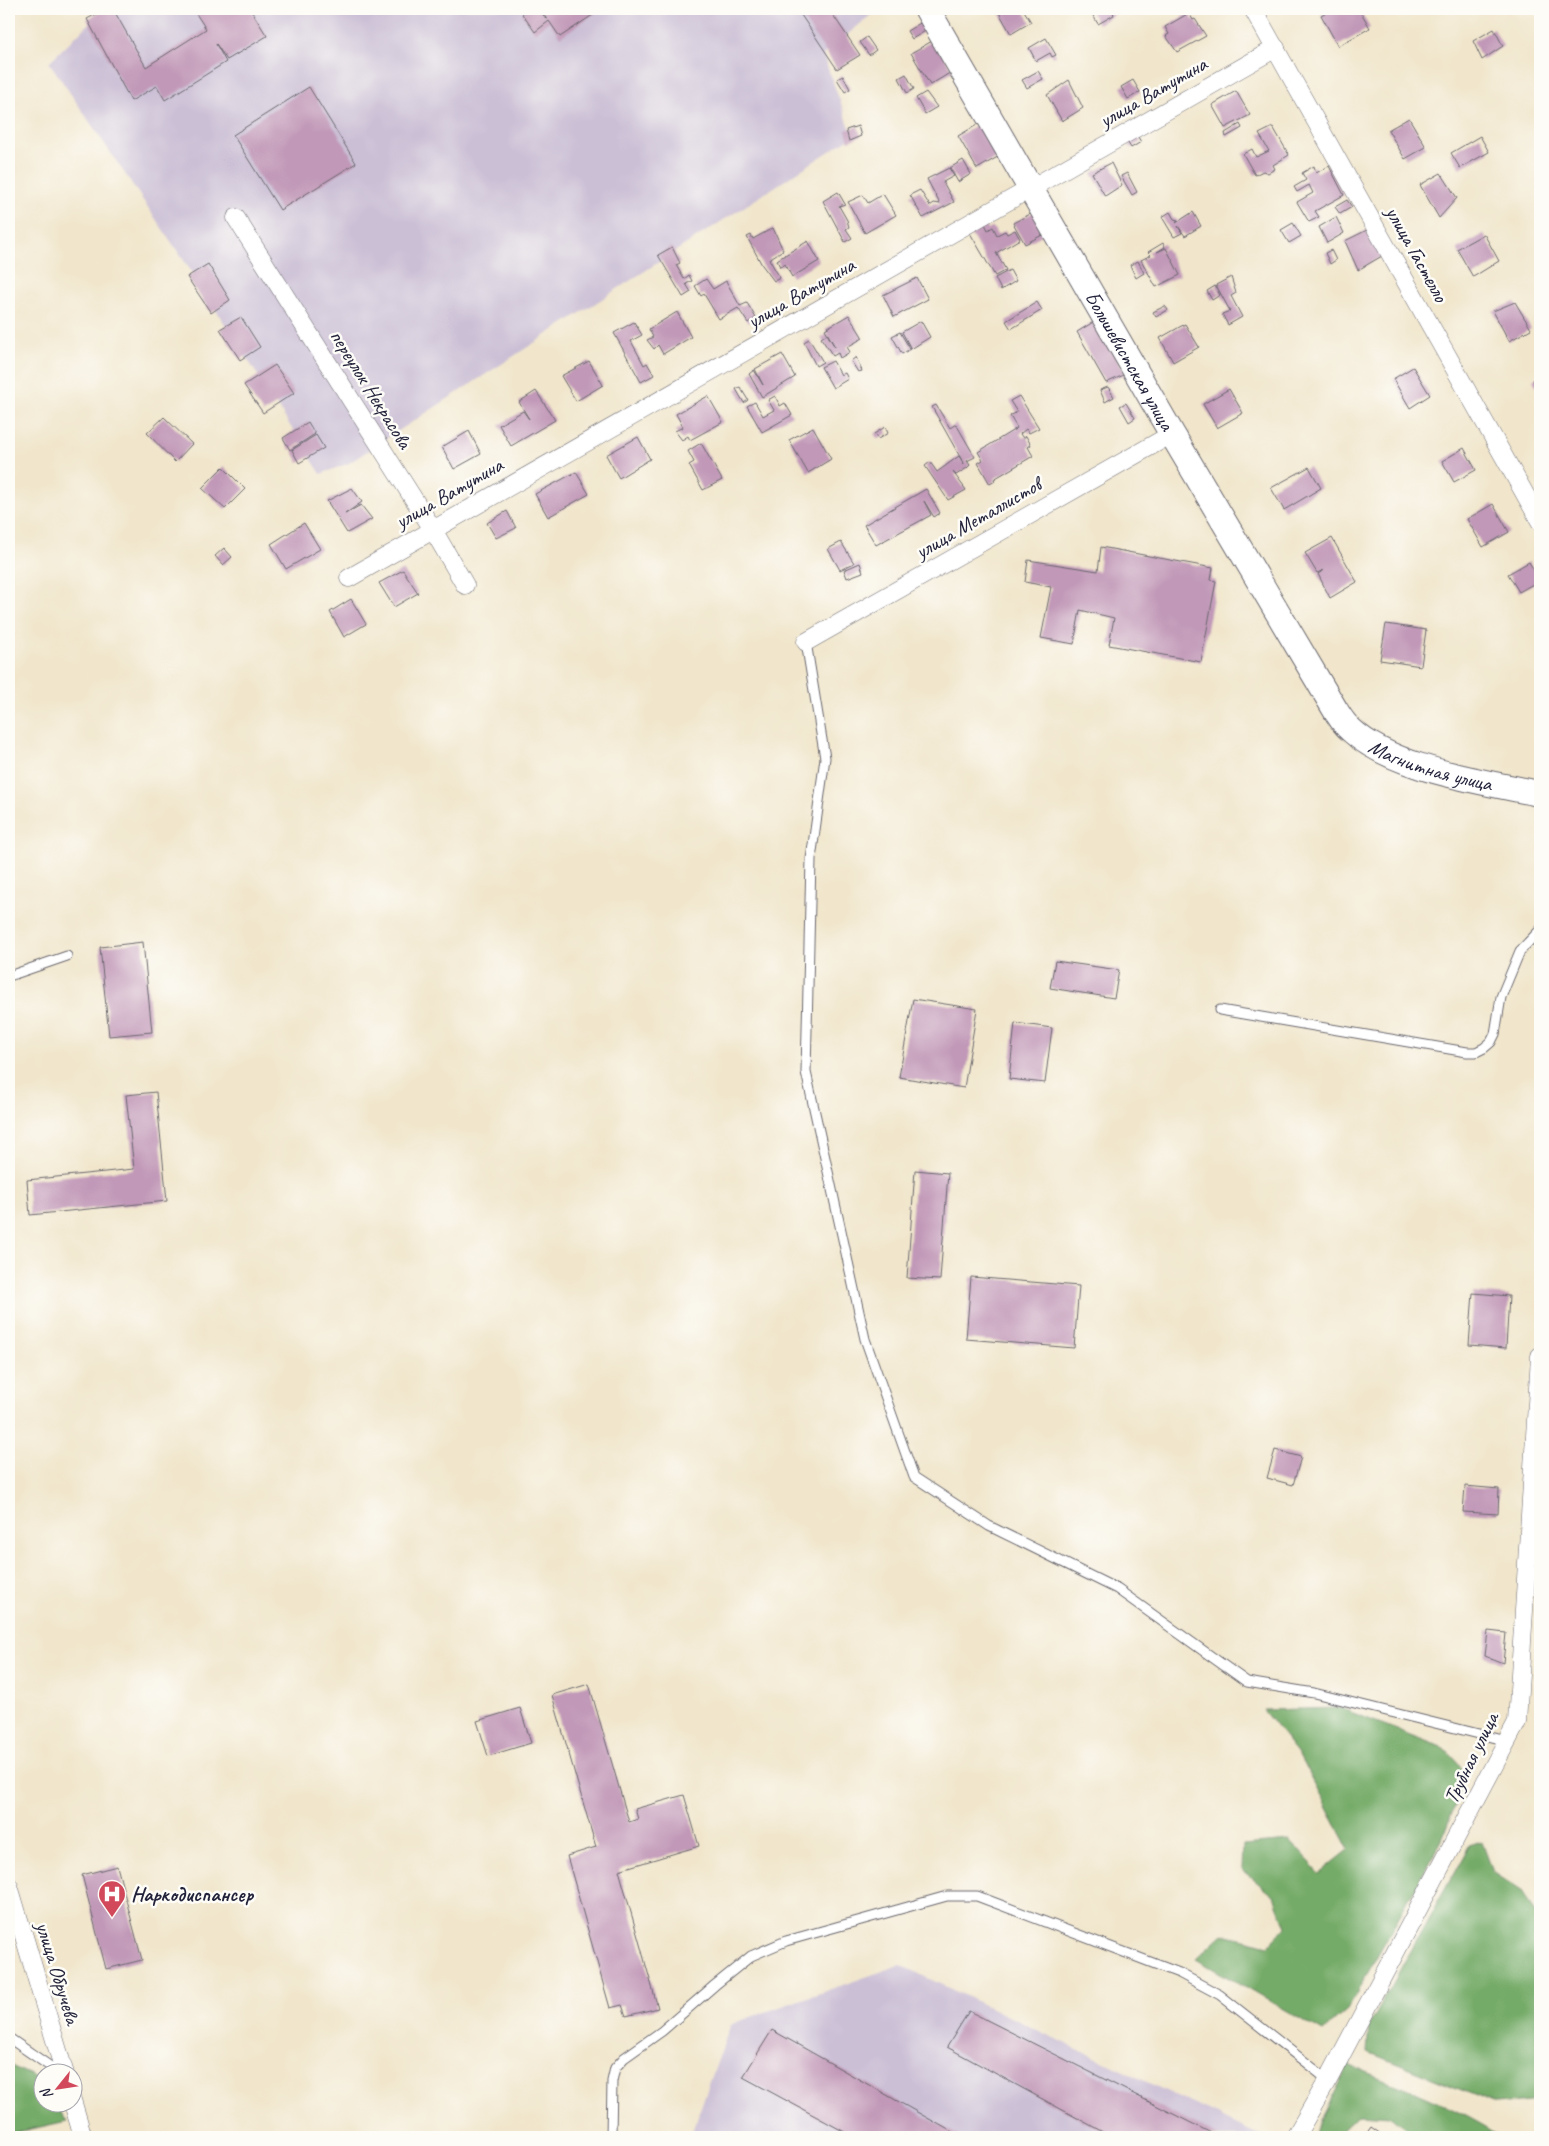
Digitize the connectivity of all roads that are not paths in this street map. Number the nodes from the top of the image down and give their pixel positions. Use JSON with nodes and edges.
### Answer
{"nodes":[{"id":1,"x":927,"y":9,"type":"edge"},
{"id":2,"x":1253,"y":9,"type":"edge"},
{"id":3,"x":1276,"y":48,"type":"junction"},
{"id":4,"x":1031,"y":189,"type":"junction"},
{"id":5,"x":236,"y":218,"type":"dead end"},
{"id":6,"x":1172,"y":434,"type":"junction"},
{"id":7,"x":1540,"y":521,"type":"edge"},
{"id":8,"x":432,"y":528,"type":"junction"},
{"id":9,"x":349,"y":578,"type":"dead end"},
{"id":10,"x":465,"y":585,"type":"dead end"},
{"id":11,"x":806,"y":642,"type":"joint"},
{"id":12,"x":1336,"y":711,"type":"joint"},
{"id":13,"x":1540,"y":794,"type":"edge"},
{"id":14,"x":1540,"y":930,"type":"edge"},
{"id":15,"x":67,"y":956,"type":"dead end"},
{"id":16,"x":9,"y":976,"type":"edge"},
{"id":17,"x":1220,"y":1010,"type":"dead end"},
{"id":18,"x":1540,"y":1356,"type":"edge"},
{"id":19,"x":1540,"y":1364,"type":"edge"},
{"id":20,"x":1508,"y":1741,"type":"junction"},
{"id":21,"x":9,"y":1886,"type":"edge"},
{"id":22,"x":9,"y":2038,"type":"edge"},
{"id":23,"x":48,"y":2064,"type":"edge"},
{"id":24,"x":60,"y":2064,"type":"edge"},
{"id":25,"x":1328,"y":2080,"type":"junction"},
{"id":26,"x":77,"y":2114,"type":"edge"},
{"id":27,"x":84,"y":2137,"type":"edge"},
{"id":28,"x":611,"y":2137,"type":"edge"},
{"id":29,"x":1295,"y":2137,"type":"edge"}],
"edges":[{"from":1,"to":4,"type":"street","name":"Большевистская улица"},
{"from":2,"to":3,"type":"street","name":"улица Гастелло"},
{"from":3,"to":4,"type":"street","name":"улица Ватутина"},
{"from":3,"to":7,"type":"street","name":"улица Гастелло"},
{"from":4,"to":6,"type":"street","name":"Большевистская улица"},
{"from":4,"to":8,"type":"street","name":"улица Ватутина"},
{"from":5,"to":8,"type":"street","name":"переулок Некрасова"},
{"from":6,"to":11,"type":"street","name":"улица Металлистов"},
{"from":6,"to":12,"type":"street","name":"Большевистская улица"},
{"from":8,"to":9,"type":"street","name":"улица Ватутина"},
{"from":8,"to":10,"type":"street","name":"переулок Некрасова"},
{"from":11,"to":20,"type":"lane"},
{"from":12,"to":13,"type":"street","name":"Магнитная улица"},
{"from":14,"to":17,"type":"lane"},
{"from":15,"to":16,"type":"lane"},
{"from":18,"to":19,"type":"street","name":"Трубная улица"},
{"from":19,"to":20,"type":"street","name":"Трубная улица"},
{"from":20,"to":25,"type":"street","name":"Трубная улица"},
{"from":21,"to":24,"type":"street","name":"улица Обручева"},
{"from":22,"to":23,"type":"lane"},
{"from":25,"to":28,"type":"lane"},
{"from":25,"to":29,"type":"street","name":"Трубная улица"},
{"from":26,"to":27,"type":"street"}]}
